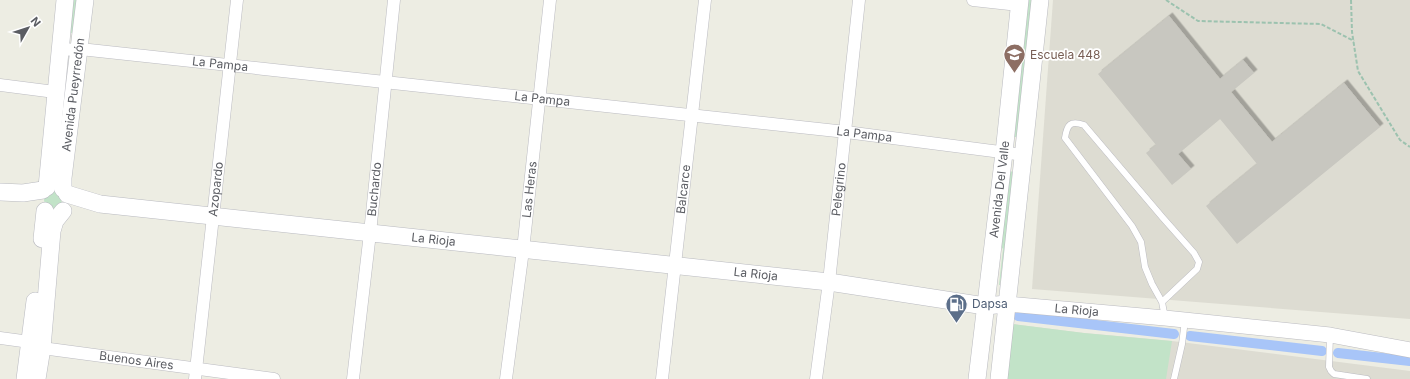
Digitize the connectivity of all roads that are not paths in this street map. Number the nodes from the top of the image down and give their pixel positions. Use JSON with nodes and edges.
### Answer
{"nodes":[{"id":1,"x":65,"y":0,"type":"edge"},
{"id":2,"x":85,"y":0,"type":"edge"},
{"id":3,"x":237,"y":0,"type":"edge"},
{"id":4,"x":394,"y":0,"type":"edge"},
{"id":5,"x":550,"y":0,"type":"edge"},
{"id":6,"x":705,"y":0,"type":"edge"},
{"id":7,"x":859,"y":0,"type":"edge"},
{"id":8,"x":973,"y":0,"type":"edge"},
{"id":9,"x":1040,"y":0,"type":"edge"},
{"id":10,"x":1020,"y":3,"type":"edge"},
{"id":11,"x":80,"y":49,"type":"junction"},
{"id":12,"x":61,"y":50,"type":"junction"},
{"id":13,"x":230,"y":65,"type":"junction"},
{"id":14,"x":386,"y":82,"type":"junction"},
{"id":15,"x":0,"y":85,"type":"edge"},
{"id":16,"x":56,"y":92,"type":"junction"},
{"id":17,"x":538,"y":98,"type":"junction"},
{"id":18,"x":691,"y":115,"type":"junction"},
{"id":19,"x":846,"y":132,"type":"junction"},
{"id":20,"x":1004,"y":153,"type":"junction"},
{"id":21,"x":1024,"y":156,"type":"junction"},
{"id":22,"x":4,"y":193,"type":"edge"},
{"id":23,"x":58,"y":196,"type":"junction"},
{"id":24,"x":43,"y":209,"type":"junction"},
{"id":25,"x":212,"y":216,"type":"junction"},
{"id":26,"x":370,"y":233,"type":"junction"},
{"id":27,"x":522,"y":250,"type":"junction"},
{"id":28,"x":674,"y":266,"type":"junction"},
{"id":29,"x":829,"y":282,"type":"junction"},
{"id":30,"x":1162,"y":302,"type":"junction"},
{"id":31,"x":1007,"y":304,"type":"junction"},
{"id":32,"x":985,"y":306,"type":"junction"},
{"id":33,"x":1165,"y":318,"type":"junction"},
{"id":34,"x":1185,"y":320,"type":"junction"},
{"id":35,"x":1330,"y":336,"type":"junction"},
{"id":36,"x":0,"y":338,"type":"edge"},
{"id":37,"x":36,"y":345,"type":"junction"},
{"id":38,"x":1410,"y":350,"type":"edge"},
{"id":39,"x":195,"y":374,"type":"edge"},
{"id":40,"x":24,"y":379,"type":"edge"},
{"id":41,"x":37,"y":379,"type":"edge"},
{"id":42,"x":274,"y":379,"type":"edge"},
{"id":43,"x":353,"y":379,"type":"edge"},
{"id":44,"x":506,"y":379,"type":"edge"},
{"id":45,"x":662,"y":379,"type":"edge"},
{"id":46,"x":816,"y":379,"type":"edge"},
{"id":47,"x":977,"y":379,"type":"edge"},
{"id":48,"x":999,"y":379,"type":"edge"},
{"id":49,"x":1174,"y":379,"type":"edge"},
{"id":50,"x":1367,"y":379,"type":"edge"}],
"edges":[{"from":1,"to":12,"type":"main road","name":"Avenida Pueyrredón"},
{"from":2,"to":11,"type":"main road","name":"Avenida Pueyrredón"},
{"from":3,"to":13,"type":"street","name":"Azopardo"},
{"from":4,"to":14,"type":"street","name":"Buchardo"},
{"from":5,"to":17,"type":"street","name":"Las Heras"},
{"from":6,"to":18,"type":"street","name":"Balcarce"},
{"from":7,"to":19,"type":"street","name":"Pelegrino"},
{"from":8,"to":10,"type":"street"},
{"from":9,"to":21,"type":"main road","name":"Avenida Del Valle"},
{"from":10,"to":20,"type":"main road","name":"Avenida Del Valle"},
{"from":11,"to":12,"type":"street","name":"La Pampa"},
{"from":11,"to":13,"type":"street","name":"La Pampa"},
{"from":11,"to":23,"type":"main road","name":"Avenida Pueyrredón"},
{"from":12,"to":16,"type":"main road","name":"Avenida Pueyrredón"},
{"from":13,"to":14,"type":"street","name":"La Pampa"},
{"from":13,"to":25,"type":"street","name":"Azopardo"},
{"from":14,"to":17,"type":"street","name":"La Pampa"},
{"from":14,"to":26,"type":"street","name":"Buchardo"},
{"from":15,"to":16,"type":"street"},
{"from":16,"to":23,"type":"main road","name":"Avenida Pueyrredón"},
{"from":17,"to":18,"type":"street","name":"La Pampa"},
{"from":17,"to":27,"type":"street","name":"Las Heras"},
{"from":18,"to":19,"type":"street","name":"La Pampa"},
{"from":18,"to":28,"type":"street","name":"Balcarce"},
{"from":19,"to":20,"type":"street","name":"La Pampa"},
{"from":19,"to":29,"type":"street","name":"Pelegrino"},
{"from":20,"to":21,"type":"street","name":"La Pampa"},
{"from":20,"to":32,"type":"main road","name":"Avenida Del Valle"},
{"from":21,"to":31,"type":"main road","name":"Avenida Del Valle"},
{"from":22,"to":23,"type":"main road","name":"La Rioja"},
{"from":22,"to":24,"type":"main road","name":"La Rioja"},
{"from":23,"to":24,"type":"main road","name":"Avenida Pueyrredón"},
{"from":23,"to":25,"type":"main road","name":"La Rioja"},
{"from":23,"to":37,"type":"main road","name":"Avenida Pueyrredón"},
{"from":24,"to":37,"type":"main road","name":"Avenida Pueyrredón"},
{"from":25,"to":26,"type":"main road","name":"La Rioja"},
{"from":25,"to":39,"type":"street","name":"Azopardo"},
{"from":26,"to":27,"type":"main road","name":"La Rioja"},
{"from":26,"to":43,"type":"street","name":"Buchardo"},
{"from":27,"to":28,"type":"main road","name":"La Rioja"},
{"from":27,"to":44,"type":"street","name":"Las Heras"},
{"from":28,"to":29,"type":"main road","name":"La Rioja"},
{"from":28,"to":45,"type":"street","name":"Balcarce"},
{"from":29,"to":32,"type":"main road","name":"La Rioja"},
{"from":29,"to":46,"type":"street","name":"Pelegrino"},
{"from":30,"to":30,"type":"lane"},
{"from":30,"to":33,"type":"lane"},
{"from":31,"to":32,"type":"main road","name":"La Rioja"},
{"from":31,"to":33,"type":"street","name":"La Rioja"},
{"from":31,"to":48,"type":"main road","name":"Avenida Del Valle"},
{"from":32,"to":47,"type":"main road","name":"Avenida Del Valle"},
{"from":33,"to":34,"type":"street","name":"La Rioja"},
{"from":34,"to":35,"type":"street","name":"La Rioja"},
{"from":34,"to":49,"type":"lane"},
{"from":35,"to":38,"type":"street","name":"La Rioja"},
{"from":35,"to":50,"type":"lane"},
{"from":36,"to":37,"type":"street","name":"Buenos Aires"},
{"from":37,"to":39,"type":"street","name":"Buenos Aires"},
{"from":37,"to":40,"type":"main road","name":"Avenida Pueyrredón"},
{"from":37,"to":41,"type":"main road","name":"Avenida Pueyrredón"},
{"from":39,"to":42,"type":"street","name":"Buenos Aires"}]}
